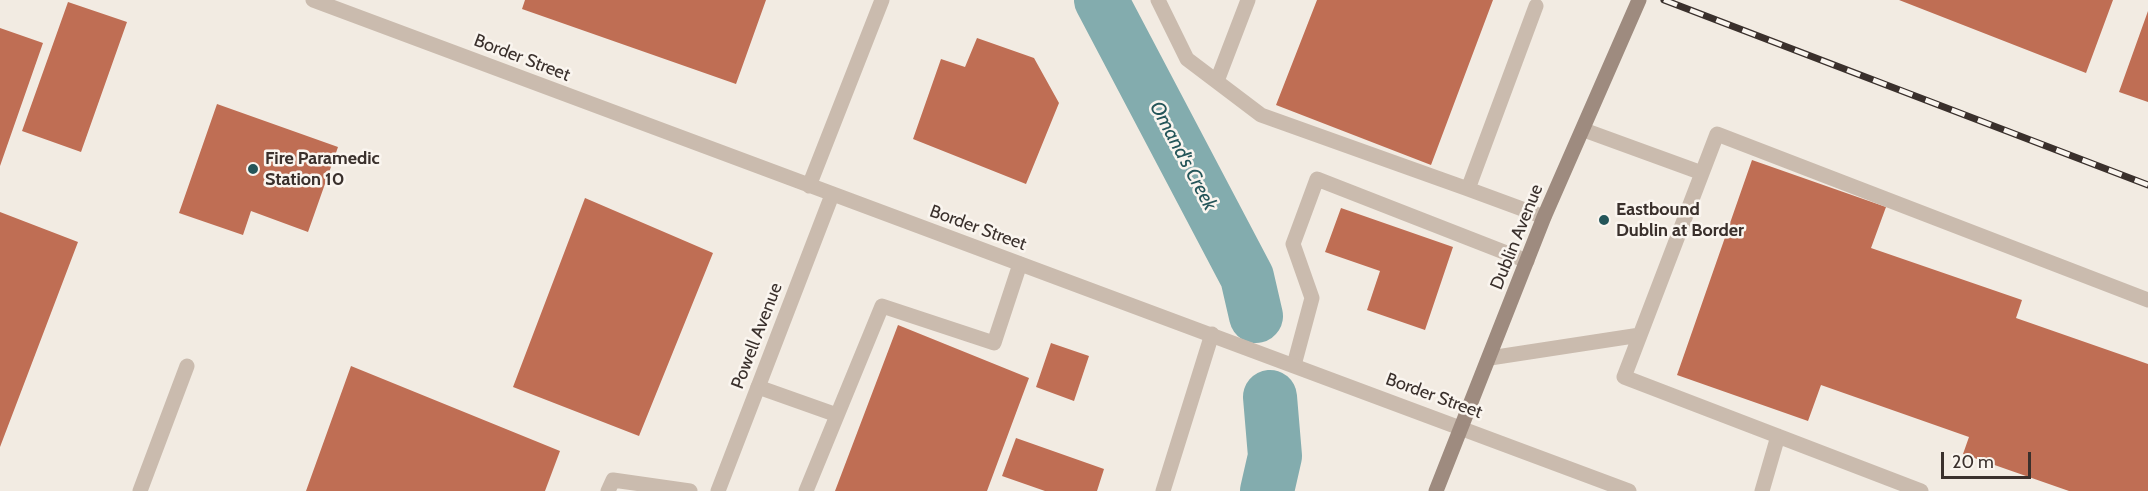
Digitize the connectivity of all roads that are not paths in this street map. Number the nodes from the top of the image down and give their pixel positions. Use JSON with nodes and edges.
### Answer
{"nodes":[{"id":1,"x":313,"y":0,"type":"edge"},
{"id":2,"x":882,"y":0,"type":"edge"},
{"id":3,"x":1158,"y":0,"type":"edge"},
{"id":4,"x":1248,"y":0,"type":"edge"},
{"id":5,"x":1639,"y":0,"type":"edge"},
{"id":6,"x":1536,"y":6,"type":"dead end"},
{"id":7,"x":1217,"y":81,"type":"junction"},
{"id":8,"x":1584,"y":130,"type":"junction"},
{"id":9,"x":1702,"y":173,"type":"junction"},
{"id":10,"x":808,"y":186,"type":"junction"},
{"id":11,"x":1468,"y":189,"type":"junction"},
{"id":12,"x":832,"y":195,"type":"junction"},
{"id":13,"x":1544,"y":217,"type":"junction"},
{"id":14,"x":1527,"y":261,"type":"junction"},
{"id":15,"x":1020,"y":264,"type":"junction"},
{"id":16,"x":2148,"y":300,"type":"edge"},
{"id":17,"x":1212,"y":334,"type":"junction"},
{"id":18,"x":1640,"y":335,"type":"junction"},
{"id":19,"x":1490,"y":358,"type":"junction"},
{"id":20,"x":1294,"y":365,"type":"junction"},
{"id":21,"x":187,"y":366,"type":"dead end"},
{"id":22,"x":758,"y":387,"type":"junction"},
{"id":23,"x":837,"y":415,"type":"junction"},
{"id":24,"x":1461,"y":427,"type":"junction"},
{"id":25,"x":1778,"y":436,"type":"junction"},
{"id":26,"x":140,"y":491,"type":"edge"},
{"id":27,"x":608,"y":491,"type":"edge"},
{"id":28,"x":690,"y":491,"type":"edge"},
{"id":29,"x":718,"y":491,"type":"edge"},
{"id":30,"x":806,"y":491,"type":"edge"},
{"id":31,"x":1163,"y":491,"type":"edge"},
{"id":32,"x":1436,"y":491,"type":"edge"},
{"id":33,"x":1629,"y":491,"type":"edge"},
{"id":34,"x":1762,"y":491,"type":"edge"},
{"id":35,"x":1921,"y":491,"type":"edge"}],
"edges":[{"from":1,"to":10,"type":"street","name":"Border Street"},
{"from":2,"to":10,"type":"street"},
{"from":3,"to":7,"type":"street"},
{"from":4,"to":7,"type":"street"},
{"from":5,"to":8,"type":"main road","name":"Dublin Avenue"},
{"from":6,"to":11,"type":"street"},
{"from":7,"to":11,"type":"street"},
{"from":8,"to":9,"type":"street"},
{"from":8,"to":13,"type":"main road","name":"Dublin Avenue"},
{"from":9,"to":16,"type":"street"},
{"from":9,"to":18,"type":"street"},
{"from":10,"to":12,"type":"street","name":"Border Street"},
{"from":11,"to":13,"type":"street"},
{"from":12,"to":15,"type":"street","name":"Border Street"},
{"from":12,"to":22,"type":"street","name":"Powell Avenue"},
{"from":13,"to":14,"type":"main road","name":"Dublin Avenue"},
{"from":14,"to":19,"type":"main road","name":"Dublin Avenue"},
{"from":14,"to":20,"type":"street"},
{"from":15,"to":17,"type":"street","name":"Border Street"},
{"from":15,"to":23,"type":"street"},
{"from":17,"to":20,"type":"street","name":"Border Street"},
{"from":17,"to":31,"type":"street"},
{"from":18,"to":19,"type":"street"},
{"from":18,"to":25,"type":"street"},
{"from":19,"to":24,"type":"main road","name":"Dublin Avenue"},
{"from":20,"to":24,"type":"street","name":"Border Street"},
{"from":21,"to":26,"type":"street"},
{"from":22,"to":23,"type":"street"},
{"from":22,"to":29,"type":"street","name":"Powell Avenue"},
{"from":23,"to":30,"type":"street"},
{"from":24,"to":32,"type":"main road","name":"Dublin Avenue"},
{"from":24,"to":33,"type":"street","name":"Border Street"},
{"from":25,"to":34,"type":"street"},
{"from":25,"to":35,"type":"street"},
{"from":27,"to":28,"type":"street"}]}
